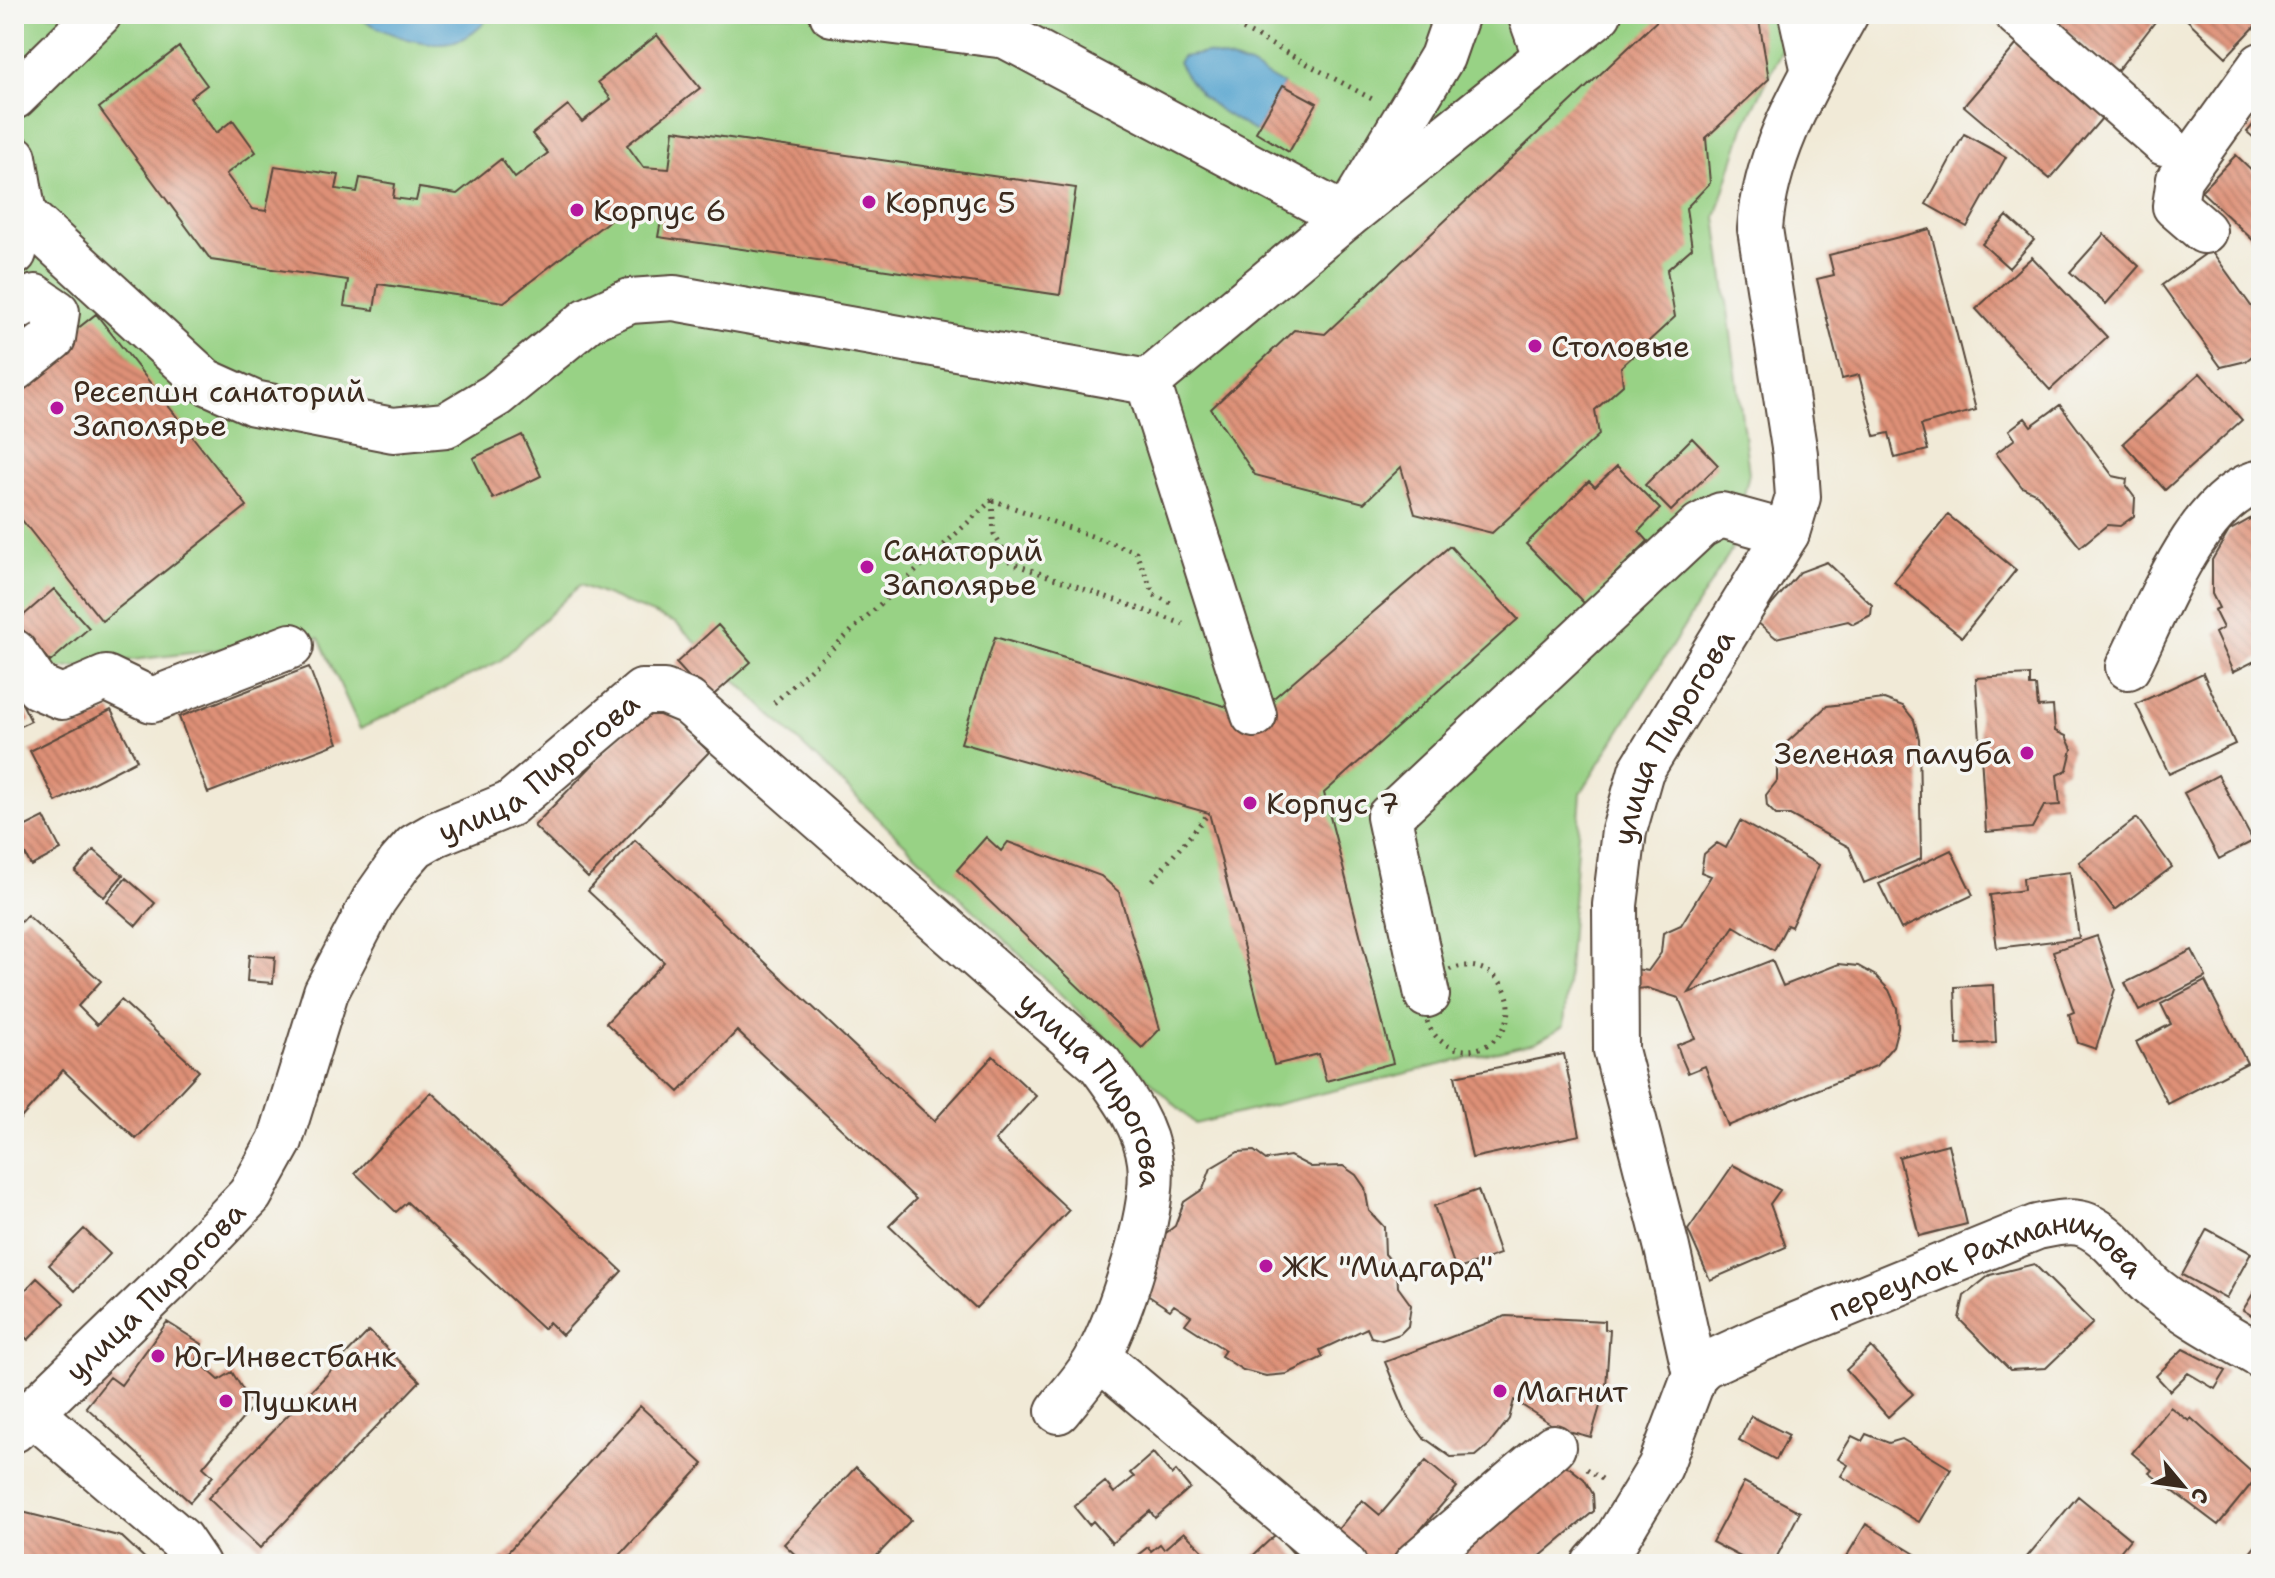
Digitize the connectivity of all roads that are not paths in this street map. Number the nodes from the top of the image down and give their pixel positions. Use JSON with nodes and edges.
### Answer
{"nodes":[{"id":1,"x":99,"y":14,"type":"edge"},
{"id":2,"x":832,"y":14,"type":"edge"},
{"id":3,"x":1457,"y":14,"type":"edge"},
{"id":4,"x":1530,"y":14,"type":"edge"},
{"id":5,"x":1599,"y":14,"type":"edge"},
{"id":6,"x":1801,"y":14,"type":"edge"},
{"id":7,"x":1846,"y":14,"type":"edge"},
{"id":8,"x":2017,"y":14,"type":"edge"},
{"id":9,"x":1545,"y":56,"type":"junction"},
{"id":10,"x":2261,"y":65,"type":"edge"},
{"id":11,"x":1814,"y":72,"type":"junction"},
{"id":12,"x":14,"y":97,"type":"edge"},
{"id":13,"x":2164,"y":143,"type":"dead end"},
{"id":14,"x":14,"y":157,"type":"edge"},
{"id":15,"x":1346,"y":217,"type":"junction"},
{"id":16,"x":2204,"y":231,"type":"dead end"},
{"id":17,"x":19,"y":234,"type":"edge"},
{"id":18,"x":14,"y":309,"type":"edge"},
{"id":19,"x":14,"y":369,"type":"edge"},
{"id":20,"x":1148,"y":382,"type":"junction"},
{"id":21,"x":2261,"y":482,"type":"edge"},
{"id":22,"x":1787,"y":533,"type":"junction"},
{"id":23,"x":291,"y":646,"type":"dead end"},
{"id":24,"x":14,"y":652,"type":"edge"},
{"id":25,"x":2128,"y":667,"type":"dead end"},
{"id":26,"x":1254,"y":715,"type":"dead end"},
{"id":27,"x":1427,"y":995,"type":"dead end"},
{"id":28,"x":2261,"y":1356,"type":"edge"},
{"id":29,"x":1098,"y":1357,"type":"junction"},
{"id":30,"x":1695,"y":1374,"type":"junction"},
{"id":31,"x":1058,"y":1411,"type":"dead end"},
{"id":32,"x":22,"y":1421,"type":"edge"},
{"id":33,"x":1553,"y":1447,"type":"road end"},
{"id":34,"x":197,"y":1564,"type":"edge"},
{"id":35,"x":1344,"y":1564,"type":"edge"},
{"id":36,"x":1416,"y":1564,"type":"edge"},
{"id":37,"x":1594,"y":1564,"type":"edge"}],
"edges":[{"from":1,"to":12,"type":"street"},
{"from":2,"to":15,"type":"street"},
{"from":3,"to":15,"type":"street"},
{"from":4,"to":9,"type":"street"},
{"from":5,"to":9,"type":"street"},
{"from":6,"to":11,"type":"street"},
{"from":7,"to":11,"type":"street","name":"улица Пирогова"},
{"from":8,"to":13,"type":"street"},
{"from":9,"to":15,"type":"street"},
{"from":10,"to":16,"type":"street"},
{"from":11,"to":22,"type":"street","name":"улица Пирогова"},
{"from":14,"to":17,"type":"street"},
{"from":15,"to":20,"type":"street"},
{"from":17,"to":20,"type":"street"},
{"from":18,"to":19,"type":"street"},
{"from":20,"to":26,"type":"street"},
{"from":21,"to":25,"type":"street"},
{"from":22,"to":27,"type":"street"},
{"from":22,"to":30,"type":"street","name":"улица Пирогова"},
{"from":23,"to":24,"type":"street"},
{"from":28,"to":30,"type":"street","name":"переулок Рахманинова"},
{"from":29,"to":31,"type":"street","name":"улица Пирогова"},
{"from":29,"to":32,"type":"street","name":"улица Пирогова"},
{"from":29,"to":35,"type":"street"},
{"from":30,"to":37,"type":"street"},
{"from":32,"to":34,"type":"street"},
{"from":33,"to":36,"type":"street"}]}
